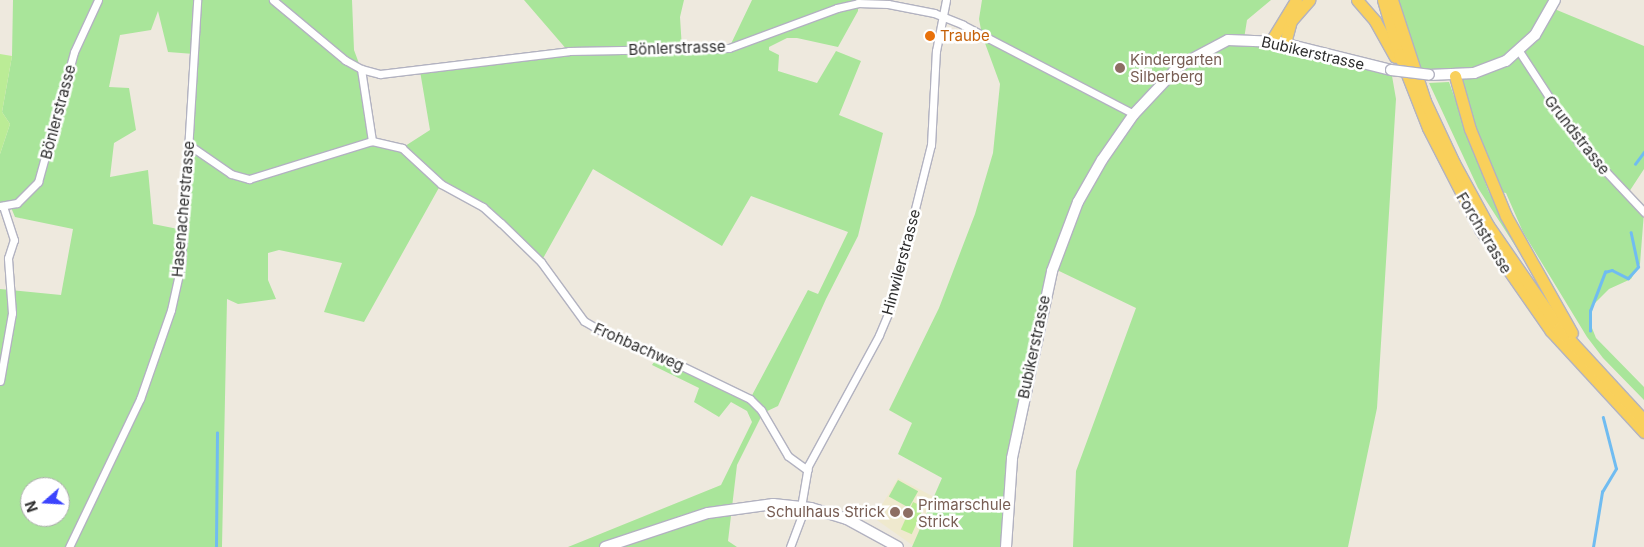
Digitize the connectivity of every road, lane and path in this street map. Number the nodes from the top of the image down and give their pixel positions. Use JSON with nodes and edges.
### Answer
{"nodes":[{"id":1,"x":98,"y":0,"type":"edge"},
{"id":2,"x":197,"y":0,"type":"edge"},
{"id":3,"x":272,"y":0,"type":"edge"},
{"id":4,"x":946,"y":0,"type":"edge"},
{"id":5,"x":1296,"y":0,"type":"edge"},
{"id":6,"x":1309,"y":0,"type":"edge"},
{"id":7,"x":1358,"y":0,"type":"edge"},
{"id":8,"x":1383,"y":0,"type":"edge"},
{"id":9,"x":1392,"y":0,"type":"edge"},
{"id":10,"x":1555,"y":0,"type":"edge"},
{"id":11,"x":943,"y":16,"type":"junction"},
{"id":12,"x":1271,"y":40,"type":"junction"},
{"id":13,"x":1285,"y":43,"type":"junction"},
{"id":14,"x":1519,"y":51,"type":"junction"},
{"id":15,"x":361,"y":70,"type":"junction"},
{"id":16,"x":1456,"y":76,"type":"junction"},
{"id":17,"x":1411,"y":87,"type":"junction"},
{"id":18,"x":1134,"y":114,"type":"junction"},
{"id":19,"x":372,"y":141,"type":"junction"},
{"id":20,"x":188,"y":145,"type":"junction"},
{"id":21,"x":2,"y":206,"type":"edge"},
{"id":22,"x":1644,"y":212,"type":"edge"},
{"id":23,"x":1593,"y":366,"type":"junction"},
{"id":24,"x":0,"y":381,"type":"edge"},
{"id":25,"x":1644,"y":420,"type":"edge"},
{"id":26,"x":1644,"y":432,"type":"edge"},
{"id":27,"x":806,"y":470,"type":"junction"},
{"id":28,"x":803,"y":507,"type":"junction"},
{"id":29,"x":69,"y":547,"type":"edge"},
{"id":30,"x":605,"y":547,"type":"edge"},
{"id":31,"x":790,"y":547,"type":"edge"},
{"id":32,"x":898,"y":547,"type":"edge"},
{"id":33,"x":1006,"y":547,"type":"edge"}],
"edges":[{"from":1,"to":21,"type":"street","name":"Bönlerstrasse"},
{"from":2,"to":20,"type":"street","name":"Hasenacherstrasse"},
{"from":3,"to":15,"type":"street"},
{"from":4,"to":11,"type":"street","name":"Hinwilerstrasse"},
{"from":5,"to":12,"type":"highway"},
{"from":6,"to":13,"type":"highway"},
{"from":7,"to":17,"type":"highway"},
{"from":8,"to":17,"type":"highway","name":"Forchstrasse"},
{"from":9,"to":23,"type":"highway","name":"Forchstrasse"},
{"from":10,"to":14,"type":"main road","name":"Bubikerstrasse"},
{"from":11,"to":15,"type":"street","name":"Bönlerstrasse"},
{"from":11,"to":18,"type":"street","name":"Bönlerstrasse"},
{"from":11,"to":27,"type":"street","name":"Hinwilerstrasse"},
{"from":12,"to":13,"type":"main road","name":"Bubikerstrasse"},
{"from":12,"to":18,"type":"main road","name":"Bubikerstrasse"},
{"from":13,"to":16,"type":"main road","name":"Bubikerstrasse","bridge":true},
{"from":14,"to":16,"type":"main road","name":"Bubikerstrasse"},
{"from":14,"to":22,"type":"street","name":"Grundstrasse"},
{"from":15,"to":19,"type":"street"},
{"from":16,"to":23,"type":"highway"},
{"from":17,"to":26,"type":"highway","name":"Forchstrasse"},
{"from":18,"to":33,"type":"main road","name":"Bubikerstrasse"},
{"from":19,"to":20,"type":"street"},
{"from":19,"to":27,"type":"street","name":"Frohbachweg"},
{"from":20,"to":29,"type":"street","name":"Hasenacherstrasse"},
{"from":21,"to":24,"type":"street"},
{"from":23,"to":25,"type":"highway","name":"Forchstrasse"},
{"from":27,"to":28,"type":"street","name":"Hinwilerstrasse"},
{"from":28,"to":30,"type":"main road"},
{"from":28,"to":31,"type":"street","name":"Hinwilerstrasse"},
{"from":28,"to":32,"type":"main road"}]}
